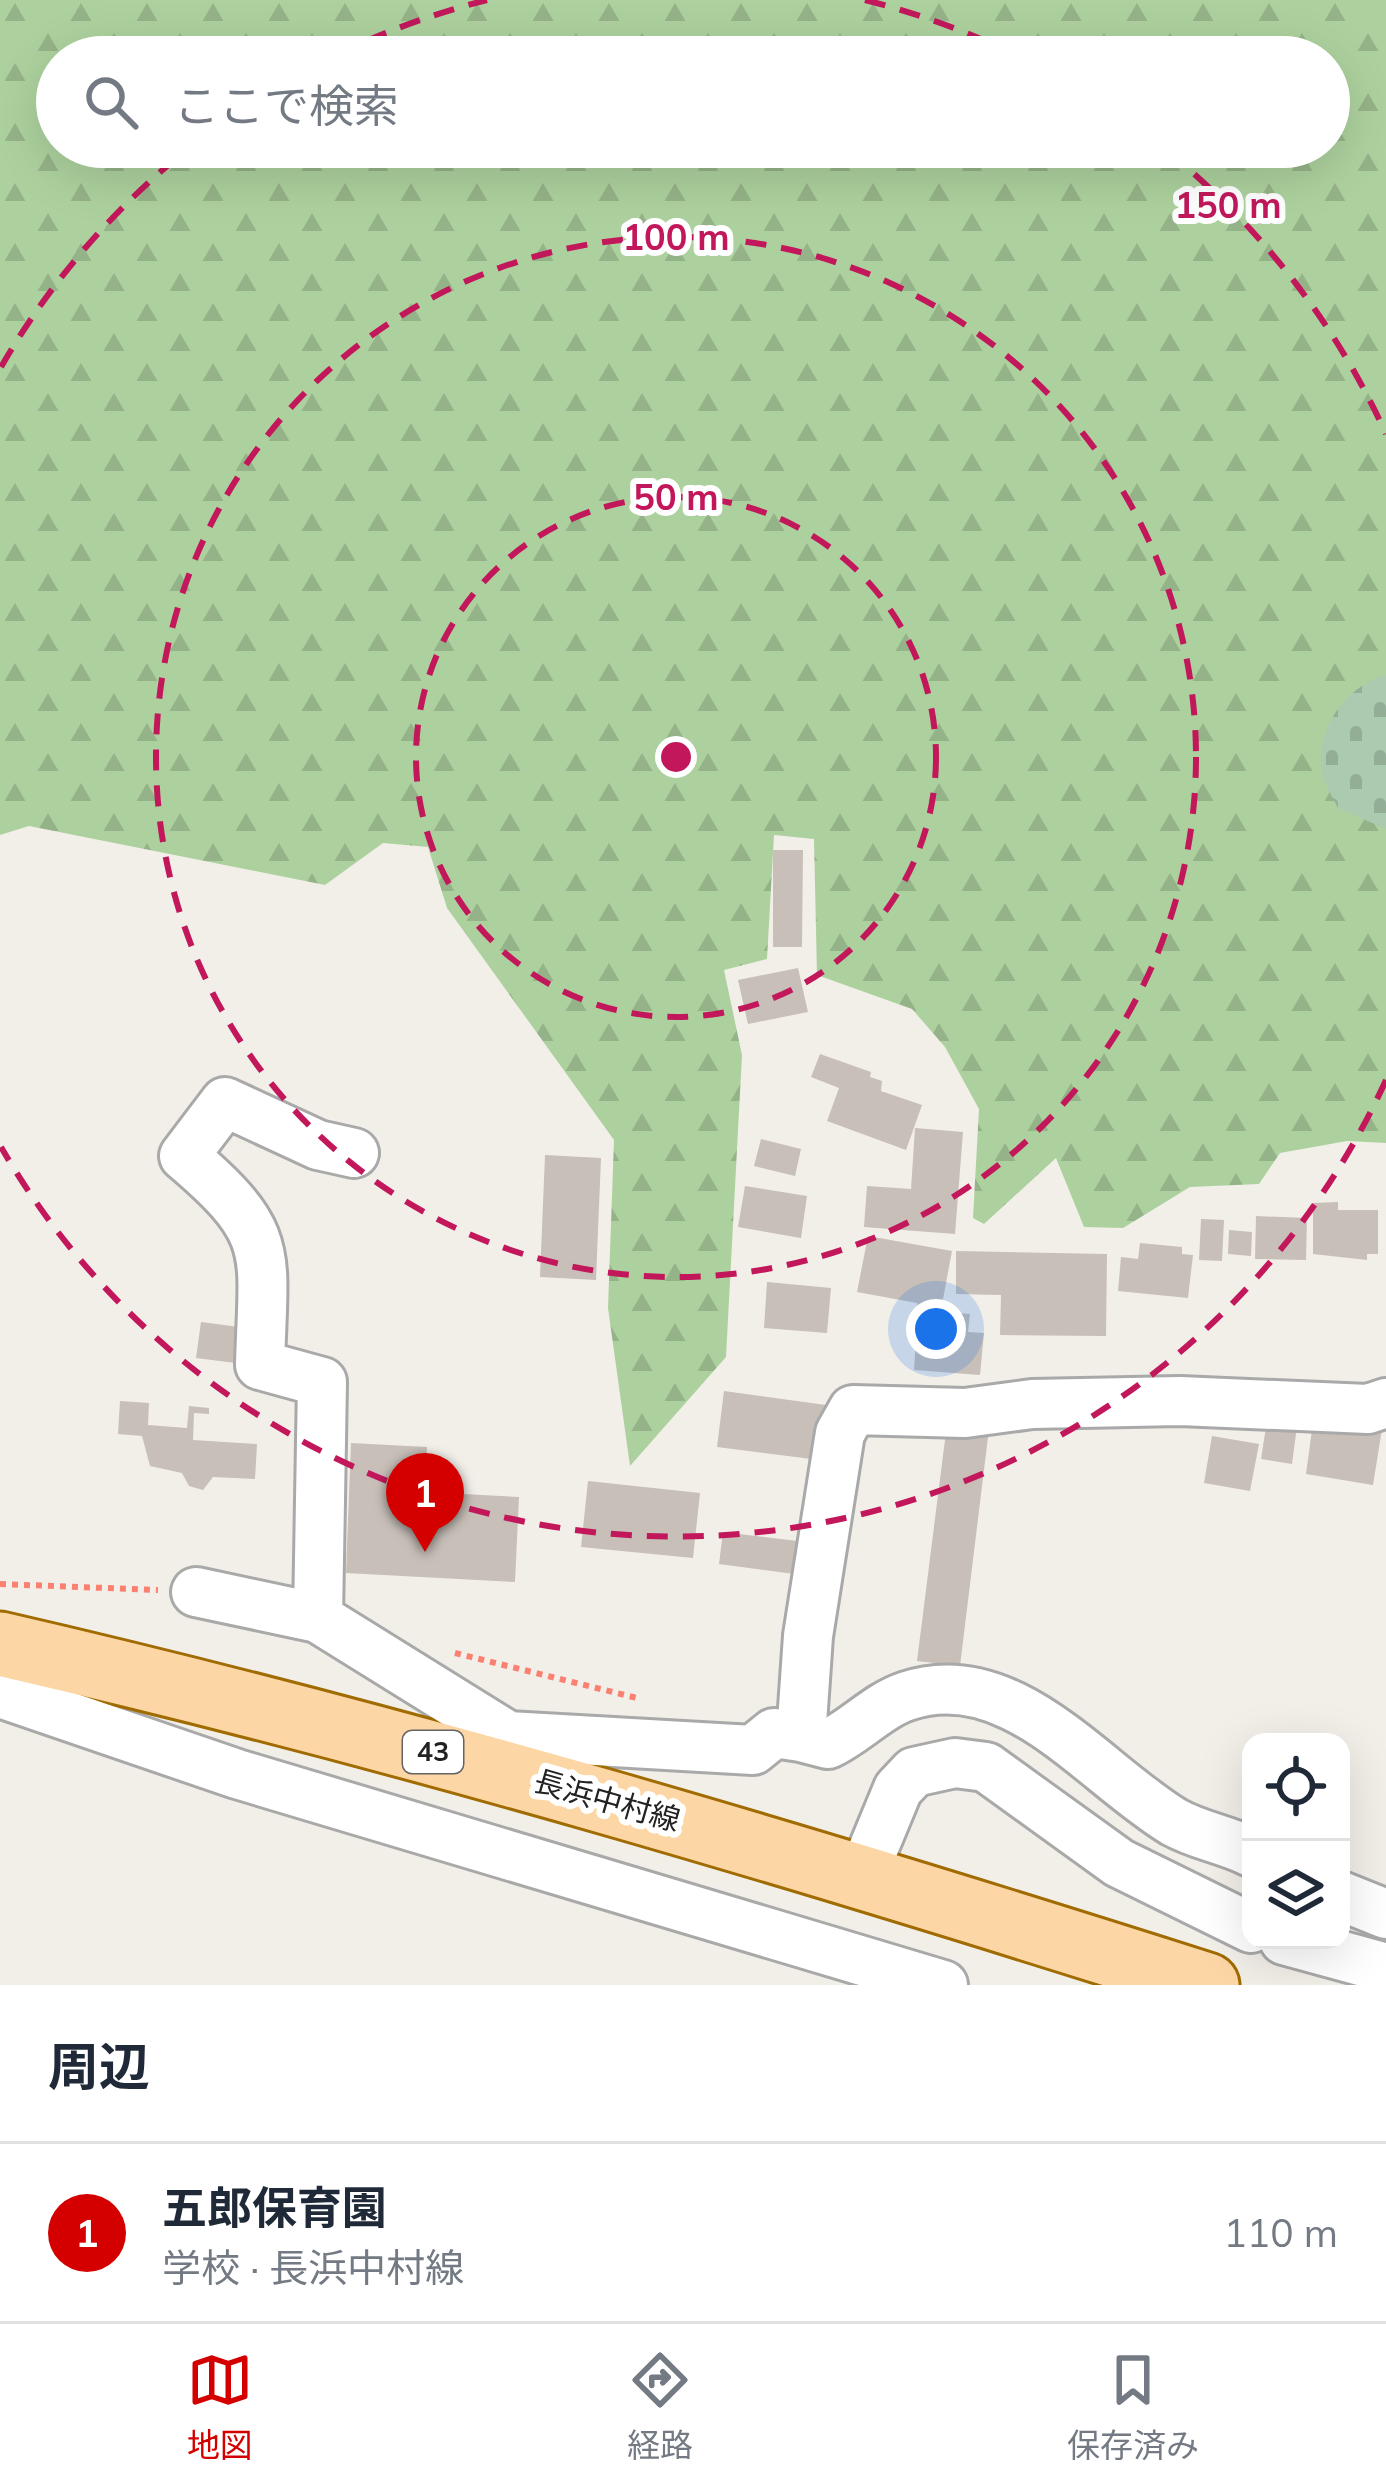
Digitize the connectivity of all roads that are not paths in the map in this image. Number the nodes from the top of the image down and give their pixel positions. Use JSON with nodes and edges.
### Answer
{"nodes":[{"id":1,"x":354,"y":1153,"type":"dead end"},
{"id":2,"x":1386,"y":1403,"type":"edge"},
{"id":3,"x":196,"y":1592,"type":"road end"},
{"id":4,"x":318,"y":1618,"type":"junction"},
{"id":5,"x":0,"y":1644,"type":"edge"},
{"id":6,"x":0,"y":1693,"type":"edge"},
{"id":7,"x":801,"y":1738,"type":"junction"},
{"id":8,"x":503,"y":1753,"type":"junction"},
{"id":9,"x":1242,"y":1848,"type":"edge"},
{"id":10,"x":862,"y":1876,"type":"junction"},
{"id":11,"x":1242,"y":1896,"type":"edge"},
{"id":12,"x":1350,"y":1900,"type":"edge"},
{"id":13,"x":1195,"y":1904,"type":"junction"},
{"id":14,"x":1386,"y":1914,"type":"edge"},
{"id":15,"x":1242,"y":1924,"type":"edge"},
{"id":16,"x":1317,"y":1949,"type":"edge"},
{"id":17,"x":1386,"y":1968,"type":"edge"},
{"id":18,"x":943,"y":1985,"type":"edge"},
{"id":19,"x":1207,"y":1985,"type":"edge"}],
"edges":[{"from":1,"to":4,"type":"street"},
{"from":2,"to":7,"type":"street"},
{"from":3,"to":4,"type":"street"},
{"from":4,"to":8,"type":"street"},
{"from":5,"to":8,"type":"main road","name":"長浜中村線","number":"43"},
{"from":6,"to":18,"type":"street"},
{"from":7,"to":8,"type":"street"},
{"from":7,"to":9,"type":"street"},
{"from":8,"to":10,"type":"main road","name":"長浜中村線","number":"43"},
{"from":10,"to":13,"type":"street"},
{"from":10,"to":19,"type":"main road","name":"長浜中村線","number":"43"},
{"from":11,"to":13,"type":"street"},
{"from":12,"to":14,"type":"street"},
{"from":13,"to":15,"type":"street"},
{"from":16,"to":17,"type":"street"}]}
